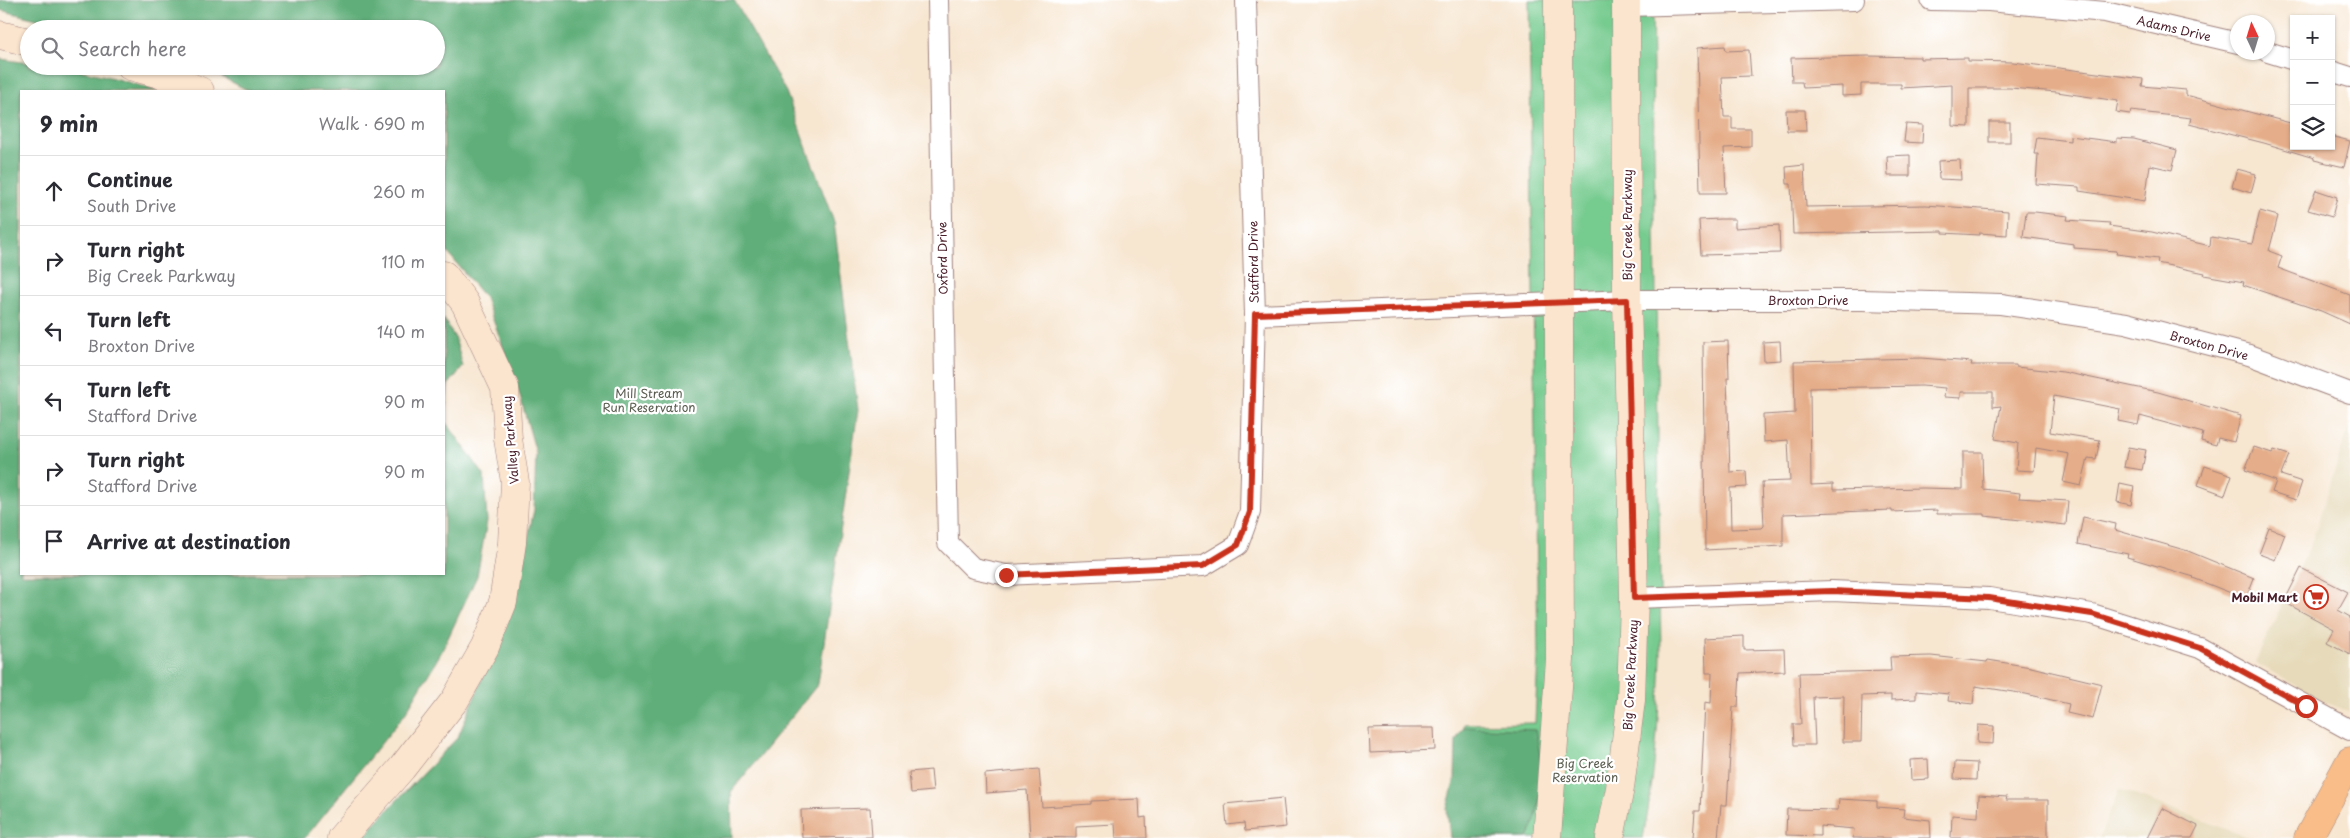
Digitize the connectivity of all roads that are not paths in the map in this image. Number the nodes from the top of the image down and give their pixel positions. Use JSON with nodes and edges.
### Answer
{"nodes":[{"id":1,"x":938,"y":0,"type":"edge"},
{"id":2,"x":1246,"y":0,"type":"edge"},
{"id":3,"x":1558,"y":0,"type":"edge"},
{"id":4,"x":1854,"y":0,"type":"edge"},
{"id":5,"x":1932,"y":0,"type":"edge"},
{"id":6,"x":1626,"y":3,"type":"edge"},
{"id":7,"x":0,"y":35,"type":"edge"},
{"id":8,"x":20,"y":40,"type":"edge"},
{"id":9,"x":2230,"y":41,"type":"edge"},
{"id":10,"x":2275,"y":54,"type":"edge"},
{"id":11,"x":2290,"y":59,"type":"edge"},
{"id":12,"x":2335,"y":72,"type":"edge"},
{"id":13,"x":162,"y":75,"type":"edge"},
{"id":14,"x":2350,"y":77,"type":"edge"},
{"id":15,"x":198,"y":90,"type":"edge"},
{"id":16,"x":445,"y":276,"type":"edge"},
{"id":17,"x":1627,"y":300,"type":"junction"},
{"id":18,"x":1559,"y":301,"type":"junction"},
{"id":19,"x":1255,"y":314,"type":"junction"},
{"id":20,"x":2350,"y":393,"type":"edge"},
{"id":21,"x":946,"y":515,"type":"joint"},
{"id":22,"x":1634,"y":598,"type":"junction"},
{"id":23,"x":2350,"y":730,"type":"edge"},
{"id":24,"x":2350,"y":761,"type":"edge"},
{"id":25,"x":341,"y":838,"type":"edge"},
{"id":26,"x":1547,"y":838,"type":"edge"},
{"id":27,"x":1610,"y":838,"type":"edge"},
{"id":28,"x":2308,"y":838,"type":"edge"}],
"edges":[{"from":1,"to":21,"type":"street","name":"Oxford Drive"},
{"from":2,"to":19,"type":"street","name":"Stafford Drive"},
{"from":3,"to":18,"type":"street"},
{"from":4,"to":6,"type":"street"},
{"from":5,"to":9,"type":"street","name":"Adams Drive"},
{"from":6,"to":17,"type":"street","name":"Big Creek Parkway"},
{"from":7,"to":8,"type":"street"},
{"from":10,"to":11,"type":"street"},
{"from":12,"to":14,"type":"street"},
{"from":13,"to":15,"type":"street"},
{"from":16,"to":25,"type":"street","name":"Valley Parkway"},
{"from":17,"to":18,"type":"street","name":"Broxton Drive"},
{"from":17,"to":20,"type":"street","name":"Broxton Drive"},
{"from":17,"to":22,"type":"street","name":"Big Creek Parkway"},
{"from":18,"to":19,"type":"street","name":"Broxton Drive"},
{"from":18,"to":26,"type":"street"},
{"from":19,"to":21,"type":"street","name":"Stafford Drive"},
{"from":22,"to":23,"type":"street"},
{"from":22,"to":27,"type":"street","name":"Big Creek Parkway"},
{"from":24,"to":28,"type":"main road"}]}
